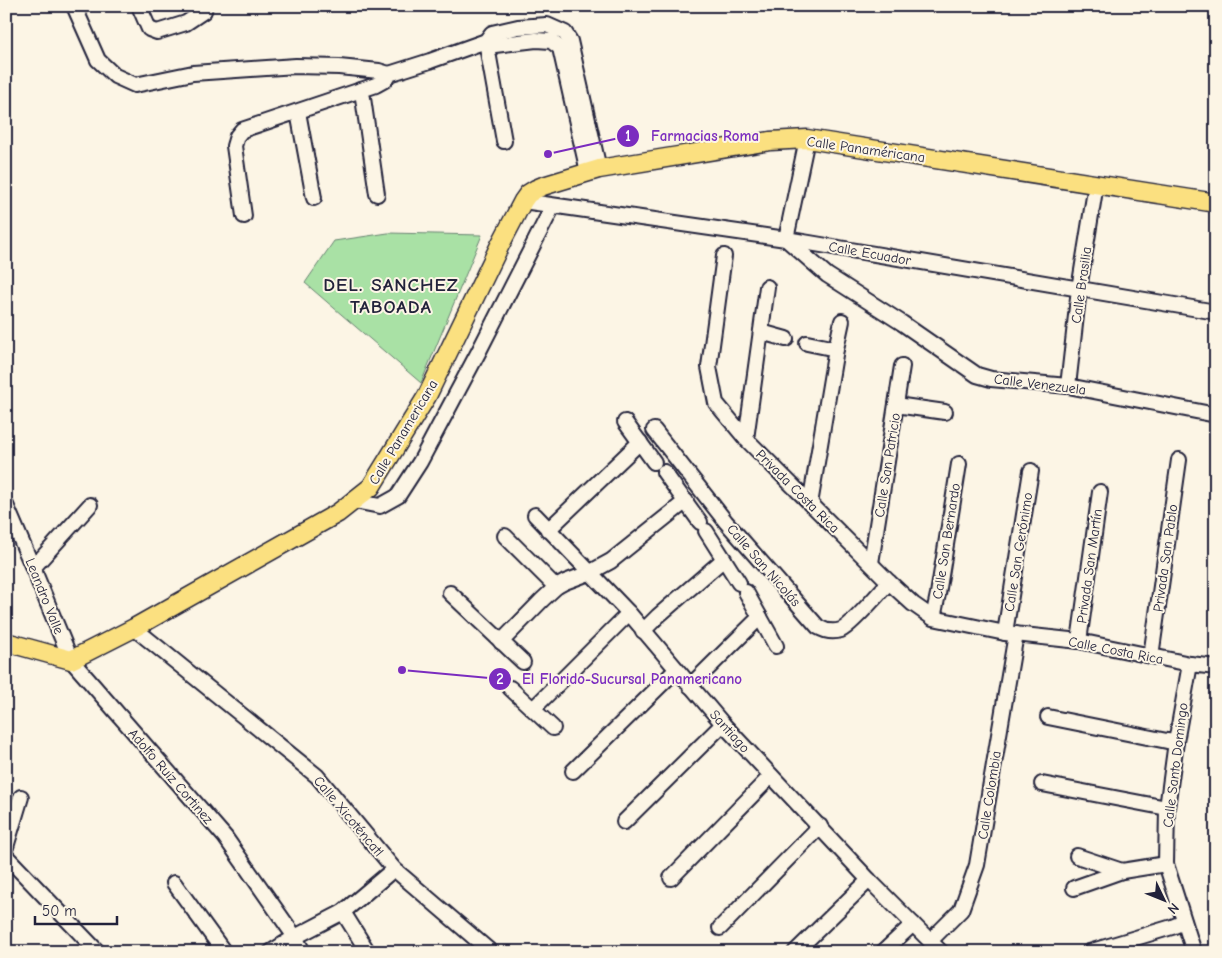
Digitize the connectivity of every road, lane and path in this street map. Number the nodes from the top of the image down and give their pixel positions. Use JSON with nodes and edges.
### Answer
{"nodes":[{"id":1,"x":74,"y":6,"type":"edge"},
{"id":2,"x":139,"y":6,"type":"edge"},
{"id":3,"x":204,"y":6,"type":"edge"},
{"id":4,"x":486,"y":41,"type":"junction"},
{"id":5,"x":390,"y":74,"type":"junction"},
{"id":6,"x":360,"y":90,"type":"junction"},
{"id":7,"x":298,"y":112,"type":"junction"},
{"id":8,"x":807,"y":139,"type":"junction"},
{"id":9,"x":504,"y":141,"type":"dead end"},
{"id":10,"x":594,"y":170,"type":"junction"},
{"id":11,"x":1096,"y":184,"type":"junction"},
{"id":12,"x":378,"y":194,"type":"dead end"},
{"id":13,"x":314,"y":198,"type":"dead end"},
{"id":14,"x":523,"y":201,"type":"junction"},
{"id":15,"x":1216,"y":203,"type":"edge"},
{"id":16,"x":553,"y":206,"type":"junction"},
{"id":17,"x":244,"y":216,"type":"dead end"},
{"id":18,"x":786,"y":239,"type":"junction"},
{"id":19,"x":724,"y":256,"type":"dead end"},
{"id":20,"x":767,"y":287,"type":"dead end"},
{"id":21,"x":1079,"y":289,"type":"junction"},
{"id":22,"x":1216,"y":312,"type":"edge"},
{"id":23,"x":842,"y":320,"type":"dead end"},
{"id":24,"x":761,"y":332,"type":"junction"},
{"id":25,"x":786,"y":339,"type":"dead end"},
{"id":26,"x":807,"y":343,"type":"dead end"},
{"id":27,"x":836,"y":349,"type":"junction"},
{"id":28,"x":902,"y":366,"type":"dead end"},
{"id":29,"x":1068,"y":386,"type":"junction"},
{"id":30,"x":896,"y":405,"type":"junction"},
{"id":31,"x":945,"y":412,"type":"dead end"},
{"id":32,"x":1216,"y":415,"type":"edge"},
{"id":33,"x":625,"y":422,"type":"dead end"},
{"id":34,"x":654,"y":430,"type":"dead end"},
{"id":35,"x":746,"y":439,"type":"junction"},
{"id":36,"x":640,"y":442,"type":"junction"},
{"id":37,"x":1179,"y":460,"type":"dead end"},
{"id":38,"x":959,"y":464,"type":"dead end"},
{"id":39,"x":1030,"y":471,"type":"dead end"},
{"id":40,"x":1100,"y":492,"type":"dead end"},
{"id":41,"x":354,"y":500,"type":"junction"},
{"id":42,"x":686,"y":501,"type":"junction"},
{"id":43,"x":810,"y":504,"type":"junction"},
{"id":44,"x":6,"y":505,"type":"edge"},
{"id":45,"x":90,"y":505,"type":"dead end"},
{"id":46,"x":535,"y":516,"type":"dead end"},
{"id":47,"x":548,"y":530,"type":"junction"},
{"id":48,"x":505,"y":536,"type":"dead end"},
{"id":49,"x":724,"y":559,"type":"junction"},
{"id":50,"x":871,"y":563,"type":"junction"},
{"id":51,"x":34,"y":568,"type":"junction"},
{"id":52,"x":589,"y":573,"type":"junction"},
{"id":53,"x":889,"y":582,"type":"junction"},
{"id":54,"x":556,"y":587,"type":"junction"},
{"id":55,"x":450,"y":593,"type":"dead end"},
{"id":56,"x":628,"y":613,"type":"junction"},
{"id":57,"x":760,"y":617,"type":"junction"},
{"id":58,"x":933,"y":618,"type":"junction"},
{"id":59,"x":134,"y":628,"type":"junction"},
{"id":60,"x":643,"y":631,"type":"junction"},
{"id":61,"x":1010,"y":633,"type":"junction"},
{"id":62,"x":1079,"y":641,"type":"junction"},
{"id":63,"x":6,"y":642,"type":"edge"},
{"id":64,"x":501,"y":642,"type":"junction"},
{"id":65,"x":776,"y":646,"type":"dead end"},
{"id":66,"x":1151,"y":656,"type":"junction"},
{"id":67,"x":71,"y":660,"type":"junction"},
{"id":68,"x":523,"y":662,"type":"dead end"},
{"id":69,"x":1190,"y":664,"type":"junction"},
{"id":70,"x":1216,"y":667,"type":"edge"},
{"id":71,"x":676,"y":670,"type":"junction"},
{"id":72,"x":690,"y":686,"type":"junction"},
{"id":73,"x":510,"y":688,"type":"dead end"},
{"id":74,"x":533,"y":709,"type":"junction"},
{"id":75,"x":1048,"y":717,"type":"dead end"},
{"id":76,"x":723,"y":724,"type":"junction"},
{"id":77,"x":553,"y":728,"type":"dead end"},
{"id":78,"x":1176,"y":742,"type":"junction"},
{"id":79,"x":573,"y":771,"type":"dead end"},
{"id":80,"x":771,"y":776,"type":"junction"},
{"id":81,"x":1042,"y":784,"type":"dead end"},
{"id":82,"x":21,"y":797,"type":"dead end"},
{"id":83,"x":1167,"y":808,"type":"junction"},
{"id":84,"x":624,"y":822,"type":"dead end"},
{"id":85,"x":820,"y":826,"type":"junction"},
{"id":86,"x":6,"y":848,"type":"edge"},
{"id":87,"x":6,"y":856,"type":"edge"},
{"id":88,"x":1077,"y":856,"type":"dead end"},
{"id":89,"x":1166,"y":864,"type":"junction"},
{"id":90,"x":394,"y":869,"type":"junction"},
{"id":91,"x":1122,"y":870,"type":"junction"},
{"id":92,"x":671,"y":878,"type":"dead end"},
{"id":93,"x":869,"y":880,"type":"junction"},
{"id":94,"x":174,"y":883,"type":"dead end"},
{"id":95,"x":1074,"y":888,"type":"dead end"},
{"id":96,"x":343,"y":912,"type":"junction"},
{"id":97,"x":1184,"y":922,"type":"junction"},
{"id":98,"x":913,"y":924,"type":"junction"},
{"id":99,"x":720,"y":928,"type":"dead end"},
{"id":100,"x":295,"y":937,"type":"junction"},
{"id":101,"x":930,"y":942,"type":"junction"},
{"id":102,"x":98,"y":952,"type":"edge"},
{"id":103,"x":224,"y":952,"type":"edge"},
{"id":104,"x":271,"y":952,"type":"edge"},
{"id":105,"x":303,"y":952,"type":"edge"},
{"id":106,"x":368,"y":952,"type":"edge"},
{"id":107,"x":491,"y":952,"type":"edge"},
{"id":108,"x":795,"y":952,"type":"edge"},
{"id":109,"x":883,"y":952,"type":"edge"},
{"id":110,"x":941,"y":952,"type":"edge"},
{"id":111,"x":1089,"y":952,"type":"edge"},
{"id":112,"x":1194,"y":952,"type":"edge"}],
"edges":[{"from":1,"to":5,"type":"street"},
{"from":2,"to":3,"type":"street"},
{"from":4,"to":5,"type":"street"},
{"from":4,"to":9,"type":"street"},
{"from":4,"to":10,"type":"street"},
{"from":5,"to":6,"type":"street"},
{"from":6,"to":7,"type":"street"},
{"from":6,"to":12,"type":"street"},
{"from":7,"to":13,"type":"street"},
{"from":7,"to":17,"type":"street"},
{"from":8,"to":10,"type":"main road","name":"Calle Panaméricana"},
{"from":8,"to":11,"type":"main road","name":"Calle Panaméricana"},
{"from":8,"to":18,"type":"street"},
{"from":10,"to":14,"type":"main road","name":"Calle Panaméricana"},
{"from":11,"to":15,"type":"main road","name":"Calle Panaméricana"},
{"from":11,"to":21,"type":"street","name":"Calle Brasilia"},
{"from":14,"to":16,"type":"street","name":"Calle Ecuador"},
{"from":14,"to":41,"type":"main road","name":"Calle Panamericana"},
{"from":16,"to":18,"type":"street","name":"Calle Ecuador"},
{"from":16,"to":41,"type":"street"},
{"from":18,"to":21,"type":"street","name":"Calle Ecuador"},
{"from":18,"to":29,"type":"street","name":"Calle Venezuela"},
{"from":19,"to":35,"type":"street","name":"Privada Costa Rica"},
{"from":20,"to":24,"type":"street"},
{"from":21,"to":22,"type":"street","name":"Calle Ecuador"},
{"from":21,"to":29,"type":"street","name":"Calle Brasilia"},
{"from":23,"to":27,"type":"street"},
{"from":24,"to":25,"type":"street"},
{"from":24,"to":35,"type":"street"},
{"from":26,"to":27,"type":"street"},
{"from":27,"to":43,"type":"street"},
{"from":28,"to":30,"type":"street","name":"Calle San Patricio"},
{"from":29,"to":32,"type":"street","name":"Calle Venezuela"},
{"from":30,"to":31,"type":"street"},
{"from":30,"to":50,"type":"street","name":"Calle San Patricio"},
{"from":33,"to":36,"type":"street"},
{"from":34,"to":53,"type":"street","name":"Calle San Nicolás"},
{"from":35,"to":43,"type":"street","name":"Privada Costa Rica"},
{"from":36,"to":42,"type":"street"},
{"from":36,"to":47,"type":"street"},
{"from":37,"to":66,"type":"street","name":"Privada San Pablo"},
{"from":38,"to":58,"type":"street","name":"Calle San Bernardo"},
{"from":39,"to":61,"type":"street","name":"Calle San Gerónimo"},
{"from":40,"to":62,"type":"street","name":"Privada San Martín"},
{"from":41,"to":59,"type":"main road","name":"Calle Panamericana"},
{"from":42,"to":49,"type":"street"},
{"from":42,"to":52,"type":"street"},
{"from":43,"to":50,"type":"street","name":"Privada Costa Rica"},
{"from":44,"to":51,"type":"street","name":"Leandro Valle"},
{"from":45,"to":51,"type":"street"},
{"from":46,"to":47,"type":"street","name":"Santiago"},
{"from":47,"to":52,"type":"street","name":"Santiago"},
{"from":48,"to":54,"type":"street"},
{"from":49,"to":57,"type":"street"},
{"from":49,"to":60,"type":"street"},
{"from":50,"to":53,"type":"street","name":"Privada Costa Rica"},
{"from":51,"to":67,"type":"street","name":"Leandro Valle"},
{"from":52,"to":54,"type":"street"},
{"from":52,"to":56,"type":"street","name":"Santiago"},
{"from":53,"to":58,"type":"street","name":"Privada Costa Rica"},
{"from":54,"to":64,"type":"street"},
{"from":55,"to":64,"type":"street"},
{"from":56,"to":60,"type":"street","name":"Santiago"},
{"from":56,"to":74,"type":"street"},
{"from":57,"to":65,"type":"street"},
{"from":57,"to":72,"type":"street"},
{"from":58,"to":61,"type":"street","name":"Privada Costa Rica"},
{"from":59,"to":67,"type":"main road","name":"Calle Panamericana"},
{"from":59,"to":90,"type":"street","name":"Calle Xicoténcatl"},
{"from":60,"to":71,"type":"street","name":"Santiago"},
{"from":61,"to":62,"type":"street","name":"Calle Costa Rica"},
{"from":61,"to":101,"type":"street","name":"Calle Colombia"},
{"from":62,"to":66,"type":"street","name":"Calle Costa Rica"},
{"from":63,"to":67,"type":"main road"},
{"from":64,"to":68,"type":"street"},
{"from":66,"to":69,"type":"street","name":"Calle Costa Rica"},
{"from":67,"to":100,"type":"street","name":"Adolfo Ruiz Cortinez"},
{"from":69,"to":70,"type":"street","name":"Calle Costa Rica"},
{"from":69,"to":78,"type":"street","name":"Calle Santo Domingo"},
{"from":71,"to":72,"type":"street","name":"Santiago"},
{"from":71,"to":79,"type":"street"},
{"from":72,"to":76,"type":"street","name":"Santiago"},
{"from":73,"to":74,"type":"street"},
{"from":74,"to":77,"type":"street"},
{"from":75,"to":78,"type":"street"},
{"from":76,"to":80,"type":"street","name":"Santiago"},
{"from":76,"to":84,"type":"street"},
{"from":78,"to":83,"type":"street","name":"Calle Santo Domingo"},
{"from":80,"to":85,"type":"street","name":"Santiago"},
{"from":80,"to":92,"type":"street"},
{"from":81,"to":83,"type":"street"},
{"from":82,"to":86,"type":"street"},
{"from":83,"to":89,"type":"street","name":"Calle Santo Domingo"},
{"from":85,"to":93,"type":"street","name":"Santiago"},
{"from":85,"to":99,"type":"street"},
{"from":87,"to":102,"type":"street"},
{"from":88,"to":91,"type":"street"},
{"from":89,"to":91,"type":"street"},
{"from":89,"to":97,"type":"street","name":"Calle Santo Domingo"},
{"from":90,"to":96,"type":"street"},
{"from":90,"to":107,"type":"street","name":"Calle Xicoténcatl"},
{"from":91,"to":95,"type":"street"},
{"from":93,"to":98,"type":"street","name":"Santiago"},
{"from":93,"to":108,"type":"street"},
{"from":94,"to":103,"type":"street"},
{"from":96,"to":100,"type":"street"},
{"from":96,"to":106,"type":"street"},
{"from":97,"to":111,"type":"street"},
{"from":97,"to":112,"type":"street","name":"Calle Santo Domingo"},
{"from":98,"to":101,"type":"street","name":"Santiago"},
{"from":98,"to":109,"type":"street"},
{"from":100,"to":104,"type":"street"},
{"from":100,"to":105,"type":"street","name":"Adolfo Ruiz Cortinez"},
{"from":101,"to":110,"type":"street","name":"Santiago"}]}
